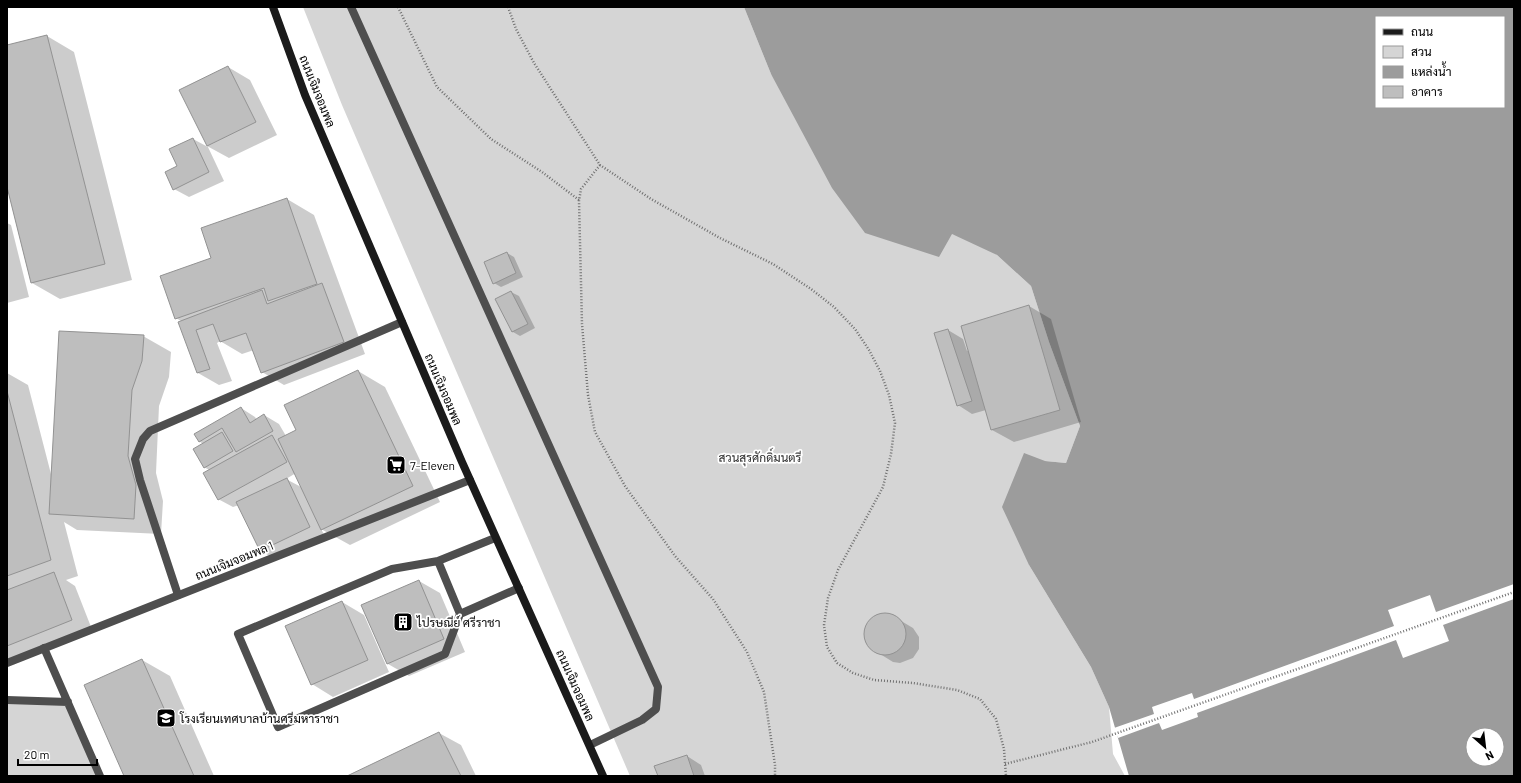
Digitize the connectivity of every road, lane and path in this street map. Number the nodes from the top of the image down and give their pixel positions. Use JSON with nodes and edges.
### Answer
{"nodes":[{"id":1,"x":273,"y":7,"type":"edge"},
{"id":2,"x":350,"y":7,"type":"edge"},
{"id":3,"x":398,"y":7,"type":"edge"},
{"id":4,"x":508,"y":7,"type":"edge"},
{"id":5,"x":600,"y":165,"type":"junction"},
{"id":6,"x":579,"y":201,"type":"junction"},
{"id":7,"x":402,"y":322,"type":"junction"},
{"id":8,"x":470,"y":480,"type":"junction"},
{"id":9,"x":495,"y":538,"type":"junction"},
{"id":10,"x":438,"y":561,"type":"junction"},
{"id":11,"x":519,"y":588,"type":"junction"},
{"id":12,"x":1514,"y":592,"type":"edge"},
{"id":13,"x":178,"y":595,"type":"junction"},
{"id":14,"x":460,"y":614,"type":"junction"},
{"id":15,"x":44,"y":648,"type":"junction"},
{"id":16,"x":7,"y":663,"type":"edge"},
{"id":17,"x":7,"y":700,"type":"edge"},
{"id":18,"x":68,"y":702,"type":"junction"},
{"id":19,"x":590,"y":745,"type":"junction"},
{"id":20,"x":1005,"y":764,"type":"junction"},
{"id":21,"x":100,"y":776,"type":"edge"},
{"id":22,"x":603,"y":776,"type":"edge"},
{"id":23,"x":775,"y":776,"type":"edge"},
{"id":24,"x":1006,"y":776,"type":"edge"}],
"edges":[{"from":1,"to":7,"type":"main road","name":"ถนนเจิมจอมพล"},
{"from":2,"to":19,"type":"street"},
{"from":3,"to":6,"type":"path"},
{"from":4,"to":5,"type":"path"},
{"from":5,"to":6,"type":"path"},
{"from":5,"to":20,"type":"path"},
{"from":6,"to":23,"type":"path"},
{"from":7,"to":8,"type":"main road","name":"ถนนเจิมจอมพล"},
{"from":7,"to":13,"type":"street"},
{"from":8,"to":9,"type":"main road","name":"ถนนเจิมจอมพล"},
{"from":8,"to":13,"type":"street","name":"ถนนเจิมจอมพล 1"},
{"from":9,"to":10,"type":"street"},
{"from":9,"to":11,"type":"main road","name":"ถนนเจิมจอมพล"},
{"from":10,"to":14,"type":"street"},
{"from":10,"to":14,"type":"street"},
{"from":11,"to":14,"type":"street"},
{"from":11,"to":19,"type":"main road","name":"ถนนเจิมจอมพล"},
{"from":12,"to":20,"type":"path"},
{"from":13,"to":15,"type":"street","name":"ถนนเจิมจอมพล 1"},
{"from":15,"to":16,"type":"street","name":"ถนนเจิมจอมพล 1"},
{"from":15,"to":18,"type":"street"},
{"from":17,"to":18,"type":"street"},
{"from":18,"to":21,"type":"street"},
{"from":19,"to":22,"type":"main road","name":"ถนนเจิมจอมพล"},
{"from":20,"to":24,"type":"path"}]}
